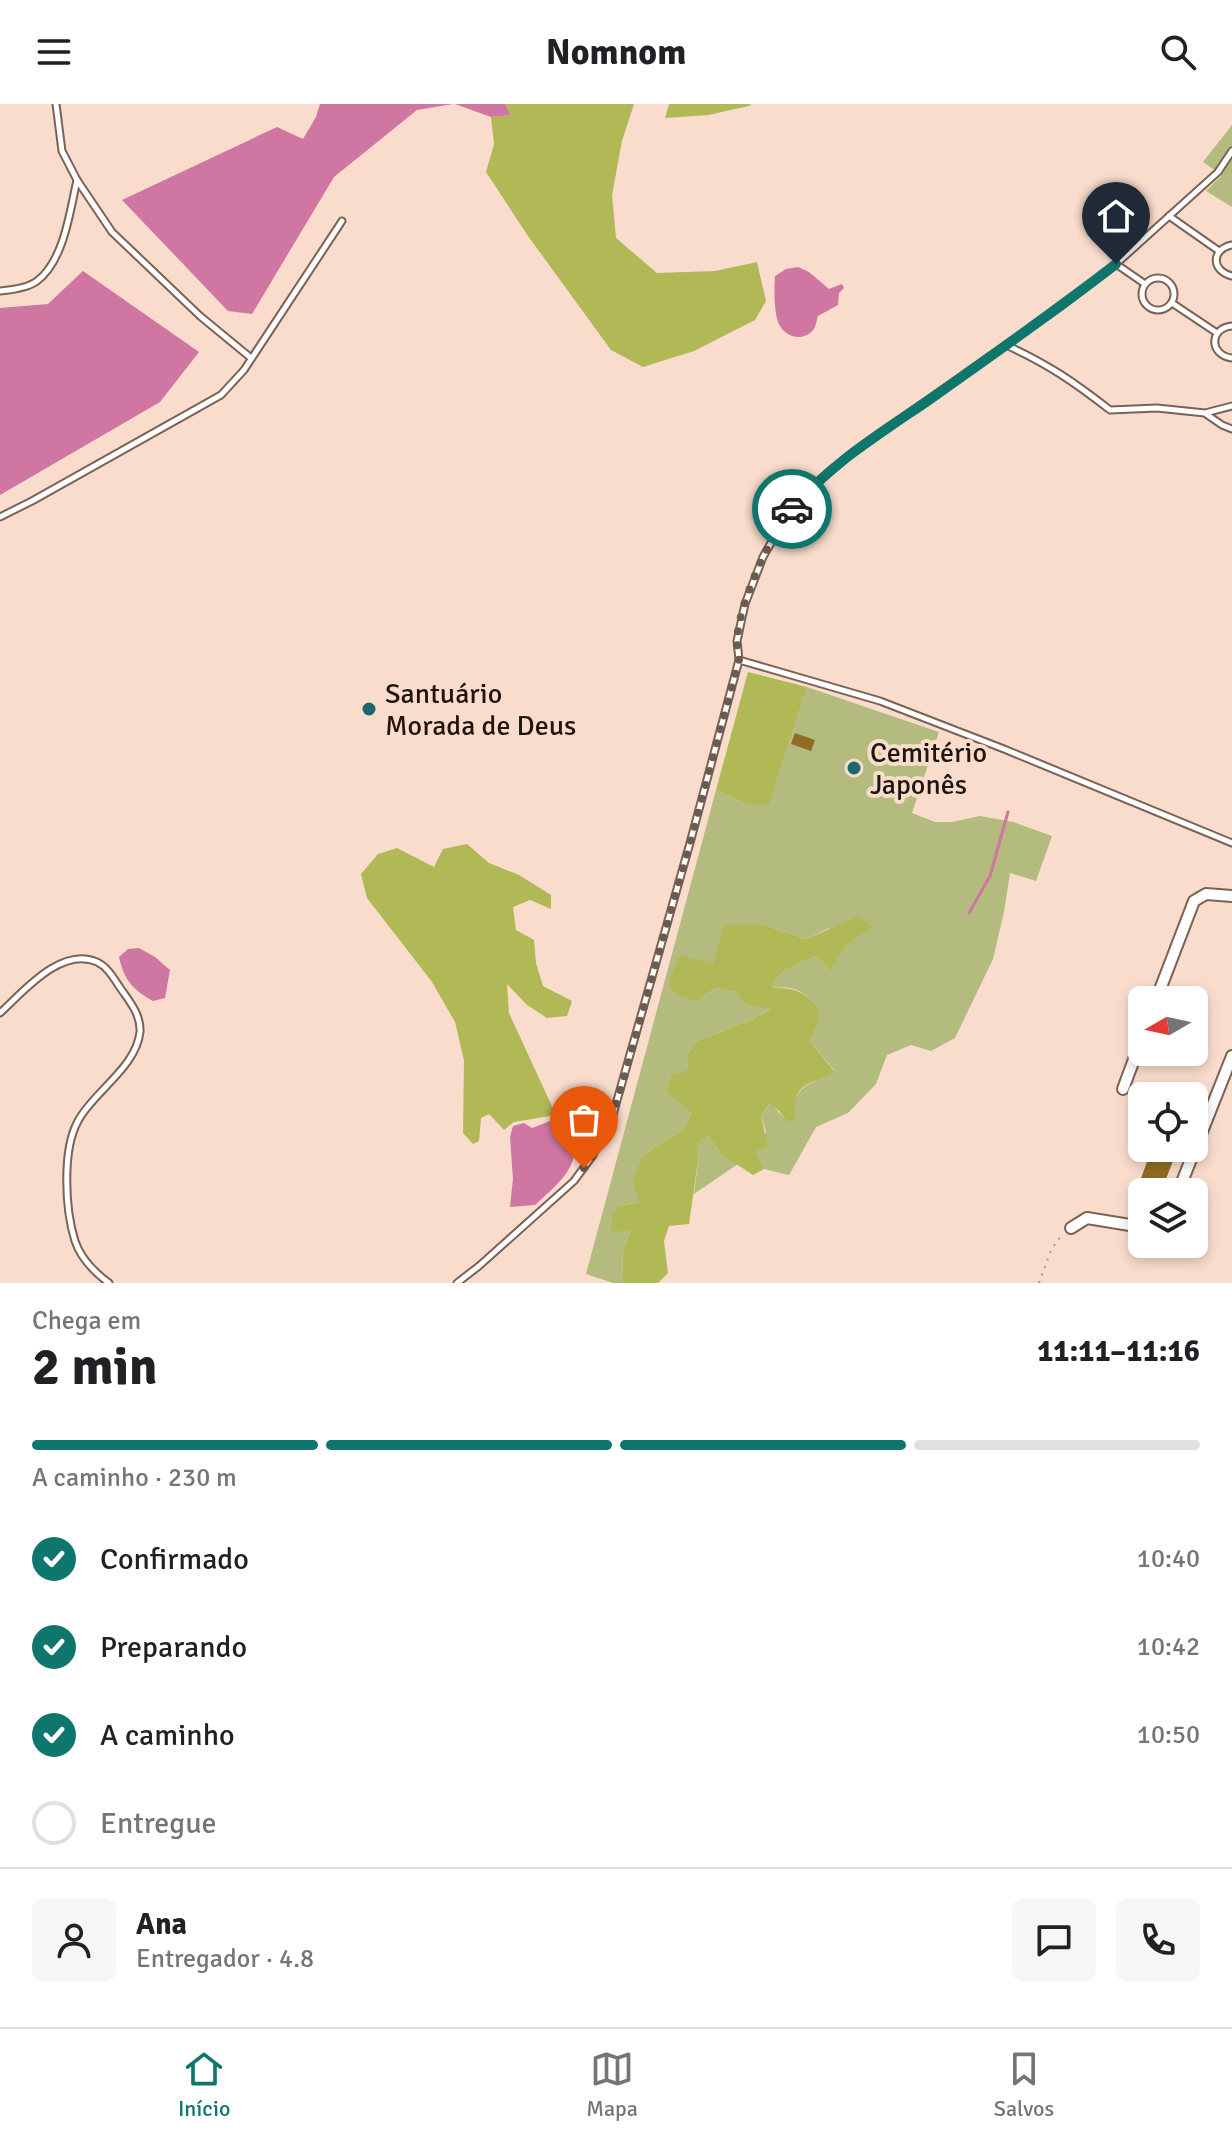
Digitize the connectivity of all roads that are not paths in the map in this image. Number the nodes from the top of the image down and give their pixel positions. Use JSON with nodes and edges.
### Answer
{"nodes":[{"id":1,"x":56,"y":104,"type":"edge"},
{"id":2,"x":1232,"y":151,"type":"edge"},
{"id":3,"x":77,"y":180,"type":"junction"},
{"id":4,"x":1169,"y":216,"type":"junction"},
{"id":5,"x":342,"y":221,"type":"dead end"},
{"id":6,"x":1232,"y":245,"type":"edge"},
{"id":7,"x":1219,"y":251,"type":"junction"},
{"id":8,"x":1116,"y":264,"type":"junction"},
{"id":9,"x":1232,"y":276,"type":"edge"},
{"id":10,"x":1145,"y":284,"type":"junction"},
{"id":11,"x":0,"y":291,"type":"edge"},
{"id":12,"x":1172,"y":303,"type":"junction"},
{"id":13,"x":1232,"y":326,"type":"edge"},
{"id":14,"x":1217,"y":333,"type":"junction"},
{"id":15,"x":1006,"y":345,"type":"junction"},
{"id":16,"x":251,"y":358,"type":"junction"},
{"id":17,"x":1232,"y":358,"type":"edge"},
{"id":18,"x":1232,"y":406,"type":"edge"},
{"id":19,"x":1205,"y":413,"type":"junction"},
{"id":20,"x":1232,"y":429,"type":"edge"},
{"id":21,"x":0,"y":517,"type":"edge"},
{"id":22,"x":739,"y":660,"type":"junction"},
{"id":23,"x":1232,"y":843,"type":"edge"},
{"id":24,"x":1232,"y":896,"type":"edge"},
{"id":25,"x":1161,"y":986,"type":"edge"},
{"id":26,"x":0,"y":1013,"type":"edge"},
{"id":27,"x":1232,"y":1056,"type":"edge"},
{"id":28,"x":1132,"y":1066,"type":"edge"},
{"id":29,"x":1123,"y":1089,"type":"dead end"},
{"id":30,"x":1184,"y":1178,"type":"edge"},
{"id":31,"x":1128,"y":1225,"type":"edge"},
{"id":32,"x":1071,"y":1228,"type":"road end"},
{"id":33,"x":109,"y":1283,"type":"edge"},
{"id":34,"x":457,"y":1283,"type":"edge"}],
"edges":[{"from":1,"to":3,"type":"lane"},
{"from":2,"to":4,"type":"lane"},
{"from":3,"to":11,"type":"lane"},
{"from":3,"to":16,"type":"lane"},
{"from":4,"to":7,"type":"lane"},
{"from":4,"to":8,"type":"lane"},
{"from":5,"to":16,"type":"lane"},
{"from":6,"to":7,"type":"lane"},
{"from":7,"to":9,"type":"lane"},
{"from":8,"to":10,"type":"lane"},
{"from":8,"to":15,"type":"lane"},
{"from":10,"to":12,"type":"lane"},
{"from":10,"to":12,"type":"lane"},
{"from":12,"to":14,"type":"lane"},
{"from":13,"to":14,"type":"lane"},
{"from":14,"to":17,"type":"lane"},
{"from":15,"to":19,"type":"lane"},
{"from":15,"to":22,"type":"lane"},
{"from":16,"to":21,"type":"lane"},
{"from":18,"to":19,"type":"lane"},
{"from":19,"to":20,"type":"lane"},
{"from":22,"to":23,"type":"lane"},
{"from":22,"to":34,"type":"lane"},
{"from":24,"to":25,"type":"street"},
{"from":26,"to":33,"type":"lane"},
{"from":27,"to":30,"type":"street"},
{"from":28,"to":29,"type":"street"},
{"from":31,"to":32,"type":"street"}]}
